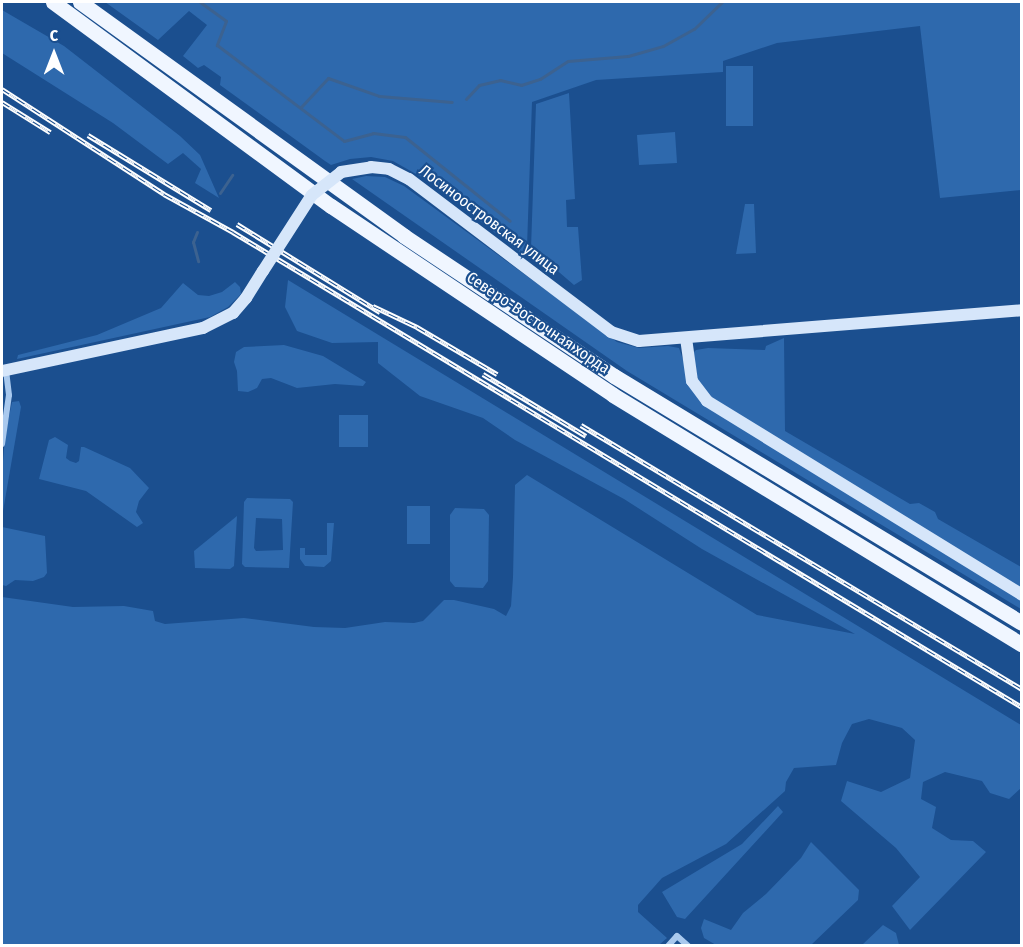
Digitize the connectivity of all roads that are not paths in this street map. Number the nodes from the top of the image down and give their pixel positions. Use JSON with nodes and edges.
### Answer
{"nodes":[{"id":1,"x":53,"y":2,"type":"edge"},
{"id":2,"x":80,"y":2,"type":"edge"},
{"id":3,"x":1022,"y":310,"type":"edge"},
{"id":4,"x":686,"y":338,"type":"junction"},
{"id":5,"x":4,"y":370,"type":"edge"},
{"id":6,"x":2,"y":444,"type":"edge"},
{"id":7,"x":1022,"y":595,"type":"edge"},
{"id":8,"x":1022,"y":622,"type":"edge"},
{"id":9,"x":1022,"y":645,"type":"edge"},
{"id":10,"x":668,"y":945,"type":"edge"},
{"id":11,"x":688,"y":945,"type":"edge"}],
"edges":[{"from":1,"to":9,"type":"main road","name":"Северо-Восточная хорда"},
{"from":2,"to":8,"type":"main road","name":"Северо-Восточная хорда"},
{"from":3,"to":4,"type":"street","name":"Лосиноостровская улица"},
{"from":4,"to":5,"type":"street","name":"Лосиноостровская улица","bridge":true},
{"from":4,"to":7,"type":"street"},
{"from":5,"to":6,"type":"street"},
{"from":10,"to":11,"type":"street"}]}
